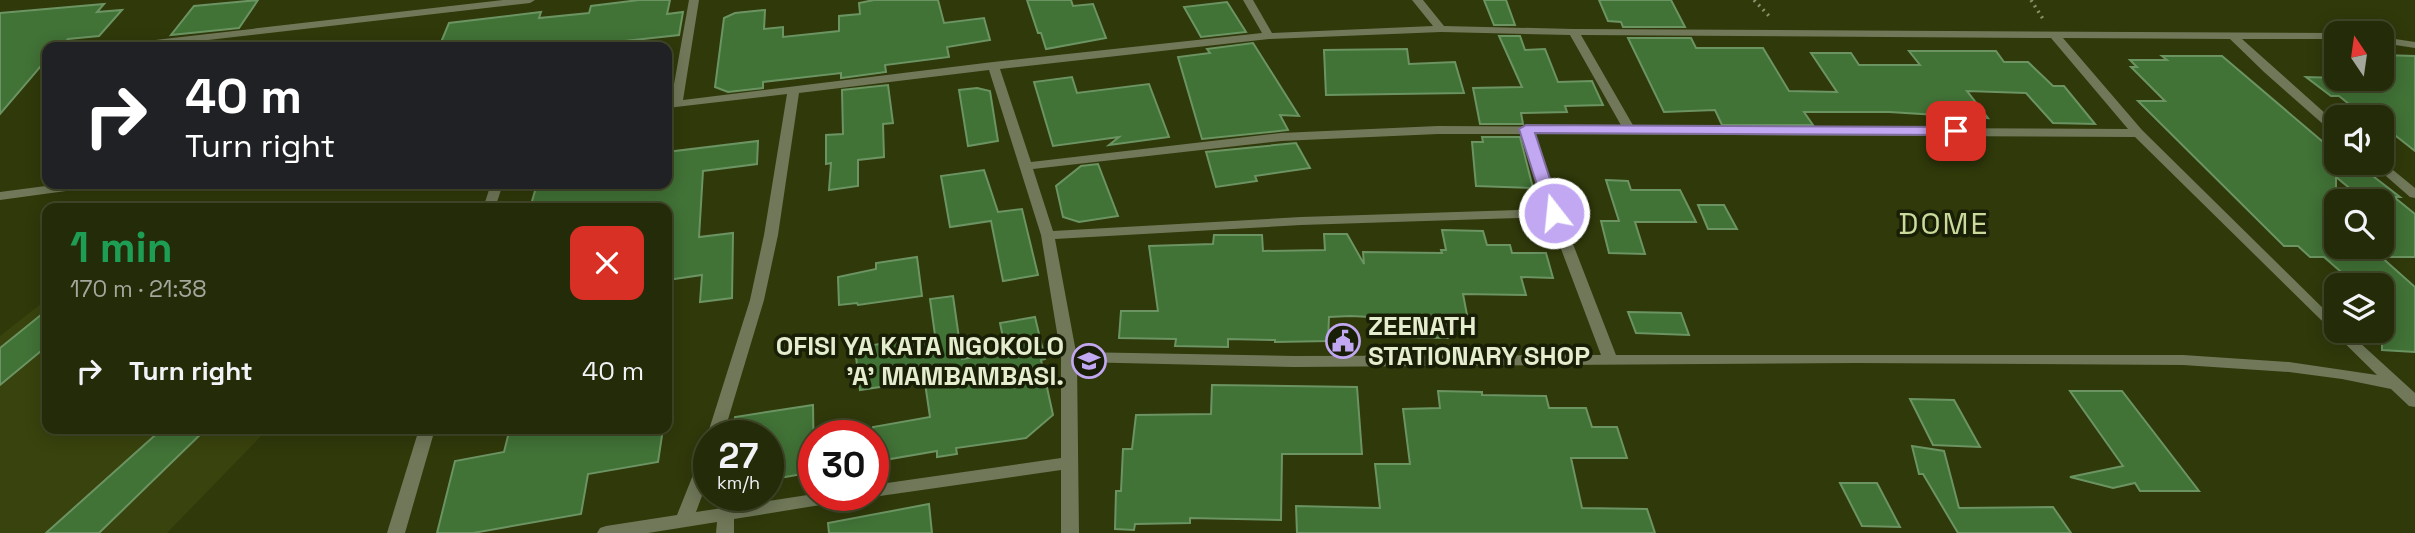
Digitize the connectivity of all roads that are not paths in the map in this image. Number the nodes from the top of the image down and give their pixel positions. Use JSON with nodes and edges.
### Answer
{"nodes":[{"id":1,"x":530,"y":0,"type":"edge"},
{"id":2,"x":707,"y":0,"type":"edge"},
{"id":3,"x":1248,"y":0,"type":"edge"},
{"id":4,"x":1417,"y":0,"type":"edge"},
{"id":5,"x":694,"y":1,"type":"edge"},
{"id":6,"x":1441,"y":29,"type":"junction"},
{"id":7,"x":1574,"y":32,"type":"junction"},
{"id":8,"x":2050,"y":34,"type":"junction"},
{"id":9,"x":2231,"y":34,"type":"junction"},
{"id":10,"x":1269,"y":36,"type":"junction"},
{"id":11,"x":2324,"y":36,"type":"edge"},
{"id":12,"x":164,"y":42,"type":"edge"},
{"id":13,"x":2394,"y":42,"type":"edge"},
{"id":14,"x":2415,"y":45,"type":"edge"},
{"id":15,"x":993,"y":65,"type":"junction"},
{"id":16,"x":794,"y":90,"type":"junction"},
{"id":17,"x":672,"y":100,"type":"edge"},
{"id":18,"x":672,"y":105,"type":"edge"},
{"id":19,"x":2324,"y":119,"type":"edge"},
{"id":20,"x":1526,"y":129,"type":"junction"},
{"id":21,"x":1630,"y":131,"type":"junction"},
{"id":22,"x":2138,"y":133,"type":"junction"},
{"id":23,"x":1026,"y":166,"type":"junction"},
{"id":24,"x":2392,"y":175,"type":"edge"},
{"id":25,"x":51,"y":189,"type":"edge"},
{"id":26,"x":2415,"y":194,"type":"edge"},
{"id":27,"x":0,"y":196,"type":"edge"},
{"id":28,"x":1554,"y":213,"type":"junction"},
{"id":29,"x":1048,"y":236,"type":"junction"},
{"id":30,"x":2324,"y":317,"type":"edge"},
{"id":31,"x":2351,"y":343,"type":"edge"},
{"id":32,"x":1069,"y":358,"type":"junction"},
{"id":33,"x":1611,"y":362,"type":"junction"},
{"id":34,"x":2394,"y":384,"type":"junction"},
{"id":35,"x":2415,"y":402,"type":"edge"},
{"id":36,"x":720,"y":420,"type":"edge"},
{"id":37,"x":425,"y":434,"type":"edge"},
{"id":38,"x":1068,"y":463,"type":"junction"},
{"id":39,"x":889,"y":489,"type":"edge"},
{"id":40,"x":693,"y":497,"type":"edge"},
{"id":41,"x":798,"y":503,"type":"edge"},
{"id":42,"x":726,"y":514,"type":"junction"},
{"id":43,"x":684,"y":520,"type":"junction"},
{"id":44,"x":396,"y":533,"type":"edge"},
{"id":45,"x":606,"y":533,"type":"edge"},
{"id":46,"x":725,"y":533,"type":"edge"},
{"id":47,"x":1070,"y":533,"type":"edge"}],
"edges":[{"from":1,"to":12,"type":"street"},
{"from":2,"to":5,"type":"street"},
{"from":3,"to":10,"type":"street"},
{"from":4,"to":6,"type":"street"},
{"from":5,"to":17,"type":"street"},
{"from":6,"to":7,"type":"street"},
{"from":6,"to":10,"type":"street"},
{"from":7,"to":8,"type":"street"},
{"from":7,"to":21,"type":"street"},
{"from":8,"to":9,"type":"street"},
{"from":8,"to":22,"type":"street"},
{"from":9,"to":11,"type":"street"},
{"from":9,"to":19,"type":"street"},
{"from":10,"to":15,"type":"street"},
{"from":13,"to":14,"type":"street"},
{"from":15,"to":16,"type":"street"},
{"from":15,"to":23,"type":"street"},
{"from":16,"to":18,"type":"street"},
{"from":16,"to":36,"type":"street"},
{"from":20,"to":21,"type":"street"},
{"from":20,"to":23,"type":"street"},
{"from":20,"to":28,"type":"street"},
{"from":21,"to":22,"type":"street"},
{"from":22,"to":30,"type":"street"},
{"from":23,"to":29,"type":"street"},
{"from":24,"to":26,"type":"street"},
{"from":25,"to":27,"type":"street"},
{"from":28,"to":29,"type":"street"},
{"from":28,"to":33,"type":"street"},
{"from":29,"to":32,"type":"street"},
{"from":31,"to":34,"type":"street"},
{"from":32,"to":33,"type":"street"},
{"from":32,"to":38,"type":"street"},
{"from":33,"to":34,"type":"street"},
{"from":34,"to":35,"type":"street"},
{"from":37,"to":44,"type":"street"},
{"from":38,"to":39,"type":"street"},
{"from":38,"to":47,"type":"street"},
{"from":40,"to":43,"type":"street"},
{"from":41,"to":42,"type":"street"},
{"from":42,"to":43,"type":"street"},
{"from":42,"to":46,"type":"street"},
{"from":43,"to":45,"type":"street"}]}
